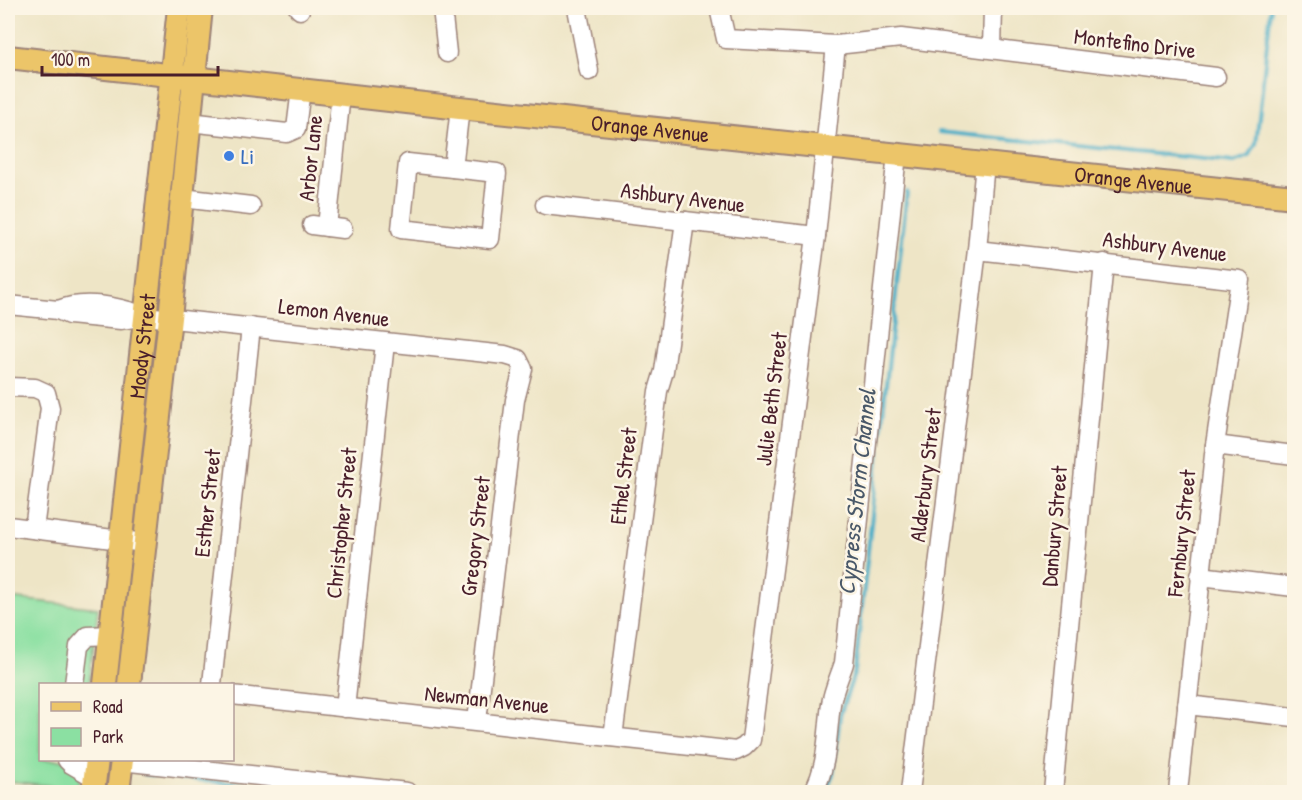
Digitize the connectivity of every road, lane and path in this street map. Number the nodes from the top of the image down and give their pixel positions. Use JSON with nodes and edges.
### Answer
{"nodes":[{"id":1,"x":178,"y":8,"type":"edge"},
{"id":2,"x":201,"y":8,"type":"edge"},
{"id":3,"x":442,"y":8,"type":"edge"},
{"id":4,"x":577,"y":8,"type":"edge"},
{"id":5,"x":719,"y":8,"type":"edge"},
{"id":6,"x":993,"y":8,"type":"edge"},
{"id":7,"x":836,"y":45,"type":"junction"},
{"id":8,"x":992,"y":49,"type":"junction"},
{"id":9,"x":447,"y":53,"type":"dead end"},
{"id":10,"x":8,"y":57,"type":"edge"},
{"id":11,"x":589,"y":71,"type":"dead end"},
{"id":12,"x":171,"y":76,"type":"junction"},
{"id":13,"x":1216,"y":77,"type":"dead end"},
{"id":14,"x":194,"y":78,"type":"junction"},
{"id":15,"x":301,"y":89,"type":"junction"},
{"id":16,"x":341,"y":94,"type":"junction"},
{"id":17,"x":460,"y":108,"type":"junction"},
{"id":18,"x":189,"y":122,"type":"junction"},
{"id":19,"x":825,"y":147,"type":"junction"},
{"id":20,"x":897,"y":154,"type":"junction"},
{"id":21,"x":985,"y":163,"type":"junction"},
{"id":22,"x":453,"y":168,"type":"junction"},
{"id":23,"x":1294,"y":197,"type":"edge"},
{"id":24,"x":182,"y":198,"type":"junction"},
{"id":25,"x":545,"y":205,"type":"dead end"},
{"id":26,"x":251,"y":206,"type":"dead end"},
{"id":27,"x":685,"y":221,"type":"junction"},
{"id":28,"x":327,"y":227,"type":"dead end"},
{"id":29,"x":816,"y":236,"type":"junction"},
{"id":30,"x":977,"y":250,"type":"junction"},
{"id":31,"x":1104,"y":263,"type":"junction"},
{"id":32,"x":1240,"y":280,"type":"joint"},
{"id":33,"x":8,"y":304,"type":"edge"},
{"id":34,"x":145,"y":316,"type":"junction"},
{"id":35,"x":170,"y":318,"type":"junction"},
{"id":36,"x":251,"y":327,"type":"junction"},
{"id":37,"x":385,"y":342,"type":"junction"},
{"id":38,"x":518,"y":359,"type":"joint"},
{"id":39,"x":8,"y":387,"type":"edge"},
{"id":40,"x":1215,"y":445,"type":"junction"},
{"id":41,"x":1294,"y":455,"type":"edge"},
{"id":42,"x":8,"y":526,"type":"edge"},
{"id":43,"x":34,"y":529,"type":"junction"},
{"id":44,"x":121,"y":540,"type":"junction"},
{"id":45,"x":145,"y":543,"type":"junction"},
{"id":46,"x":1200,"y":576,"type":"junction"},
{"id":47,"x":1294,"y":587,"type":"edge"},
{"id":48,"x":110,"y":635,"type":"junction"},
{"id":49,"x":74,"y":683,"type":"edge"},
{"id":50,"x":105,"y":683,"type":"edge"},
{"id":51,"x":131,"y":683,"type":"edge"},
{"id":52,"x":212,"y":683,"type":"edge"},
{"id":53,"x":234,"y":695,"type":"edge"},
{"id":54,"x":1186,"y":705,"type":"junction"},
{"id":55,"x":345,"y":708,"type":"junction"},
{"id":56,"x":1294,"y":717,"type":"edge"},
{"id":57,"x":477,"y":721,"type":"junction"},
{"id":58,"x":613,"y":737,"type":"junction"},
{"id":59,"x":736,"y":751,"type":"joint"},
{"id":60,"x":69,"y":761,"type":"edge"},
{"id":61,"x":121,"y":761,"type":"edge"},
{"id":62,"x":130,"y":761,"type":"edge"},
{"id":63,"x":95,"y":777,"type":"edge"},
{"id":64,"x":118,"y":792,"type":"edge"},
{"id":65,"x":407,"y":792,"type":"edge"},
{"id":66,"x":813,"y":792,"type":"edge"},
{"id":67,"x":910,"y":792,"type":"edge"},
{"id":68,"x":1053,"y":792,"type":"edge"},
{"id":69,"x":1178,"y":792,"type":"edge"}],
"edges":[{"from":1,"to":12,"type":"main road","name":"Moody Street"},
{"from":2,"to":14,"type":"main road","name":"Moody Street"},
{"from":3,"to":9,"type":"street"},
{"from":4,"to":11,"type":"street"},
{"from":5,"to":7,"type":"street","name":"Montefino Drive"},
{"from":6,"to":8,"type":"street"},
{"from":7,"to":8,"type":"street","name":"Montefino Drive"},
{"from":7,"to":19,"type":"street","name":"Julie Beth Street"},
{"from":8,"to":13,"type":"street","name":"Montefino Drive"},
{"from":10,"to":12,"type":"main road","name":"Orange Avenue"},
{"from":12,"to":14,"type":"main road","name":"Orange Avenue"},
{"from":12,"to":34,"type":"main road","name":"Moody Street"},
{"from":14,"to":15,"type":"main road","name":"Orange Avenue"},
{"from":14,"to":18,"type":"main road","name":"Moody Street"},
{"from":15,"to":16,"type":"main road","name":"Orange Avenue"},
{"from":15,"to":18,"type":"street"},
{"from":16,"to":17,"type":"main road","name":"Orange Avenue"},
{"from":16,"to":28,"type":"street","name":"Arbor Lane"},
{"from":17,"to":19,"type":"main road","name":"Orange Avenue"},
{"from":17,"to":22,"type":"street"},
{"from":18,"to":24,"type":"main road","name":"Moody Street"},
{"from":19,"to":20,"type":"main road","name":"Orange Avenue"},
{"from":19,"to":29,"type":"street","name":"Julie Beth Street"},
{"from":20,"to":21,"type":"main road","name":"Orange Avenue"},
{"from":20,"to":66,"type":"street"},
{"from":21,"to":23,"type":"main road","name":"Orange Avenue"},
{"from":21,"to":30,"type":"street","name":"Alderbury Street"},
{"from":22,"to":22,"type":"street"},
{"from":24,"to":26,"type":"street"},
{"from":24,"to":35,"type":"main road","name":"Moody Street"},
{"from":25,"to":27,"type":"street","name":"Ashbury Avenue"},
{"from":27,"to":29,"type":"street","name":"Ashbury Avenue"},
{"from":27,"to":58,"type":"street","name":"Ethel Street"},
{"from":29,"to":59,"type":"street","name":"Julie Beth Street"},
{"from":30,"to":31,"type":"street","name":"Ashbury Avenue"},
{"from":30,"to":67,"type":"street","name":"Alderbury Street"},
{"from":31,"to":32,"type":"street","name":"Ashbury Avenue"},
{"from":31,"to":68,"type":"street","name":"Danbury Street"},
{"from":32,"to":40,"type":"street","name":"Fernbury Street"},
{"from":33,"to":34,"type":"street","name":"Lemon Avenue"},
{"from":34,"to":35,"type":"street","name":"Lemon Avenue"},
{"from":34,"to":44,"type":"main road","name":"Moody Street"},
{"from":35,"to":36,"type":"street","name":"Lemon Avenue"},
{"from":35,"to":45,"type":"main road","name":"Moody Street"},
{"from":36,"to":37,"type":"street","name":"Lemon Avenue"},
{"from":36,"to":52,"type":"street","name":"Esther Street"},
{"from":37,"to":38,"type":"street","name":"Lemon Avenue"},
{"from":37,"to":55,"type":"street","name":"Christopher Street"},
{"from":38,"to":57,"type":"street","name":"Gregory Street"},
{"from":39,"to":43,"type":"street"},
{"from":40,"to":41,"type":"street"},
{"from":40,"to":46,"type":"street","name":"Fernbury Street"},
{"from":42,"to":43,"type":"street"},
{"from":43,"to":44,"type":"street"},
{"from":44,"to":45,"type":"street"},
{"from":44,"to":48,"type":"main road","name":"Moody Street"},
{"from":45,"to":51,"type":"main road","name":"Moody Street"},
{"from":46,"to":47,"type":"street"},
{"from":46,"to":54,"type":"street","name":"Fernbury Street"},
{"from":48,"to":49,"type":"street"},
{"from":48,"to":50,"type":"main road","name":"Moody Street"},
{"from":53,"to":55,"type":"street","name":"Newman Avenue"},
{"from":54,"to":56,"type":"street"},
{"from":54,"to":69,"type":"street","name":"Fernbury Street"},
{"from":55,"to":57,"type":"street","name":"Newman Avenue"},
{"from":57,"to":58,"type":"street","name":"Newman Avenue"},
{"from":58,"to":59,"type":"street","name":"Newman Avenue"},
{"from":60,"to":63,"type":"street"},
{"from":61,"to":64,"type":"main road"},
{"from":62,"to":65,"type":"street"}]}
